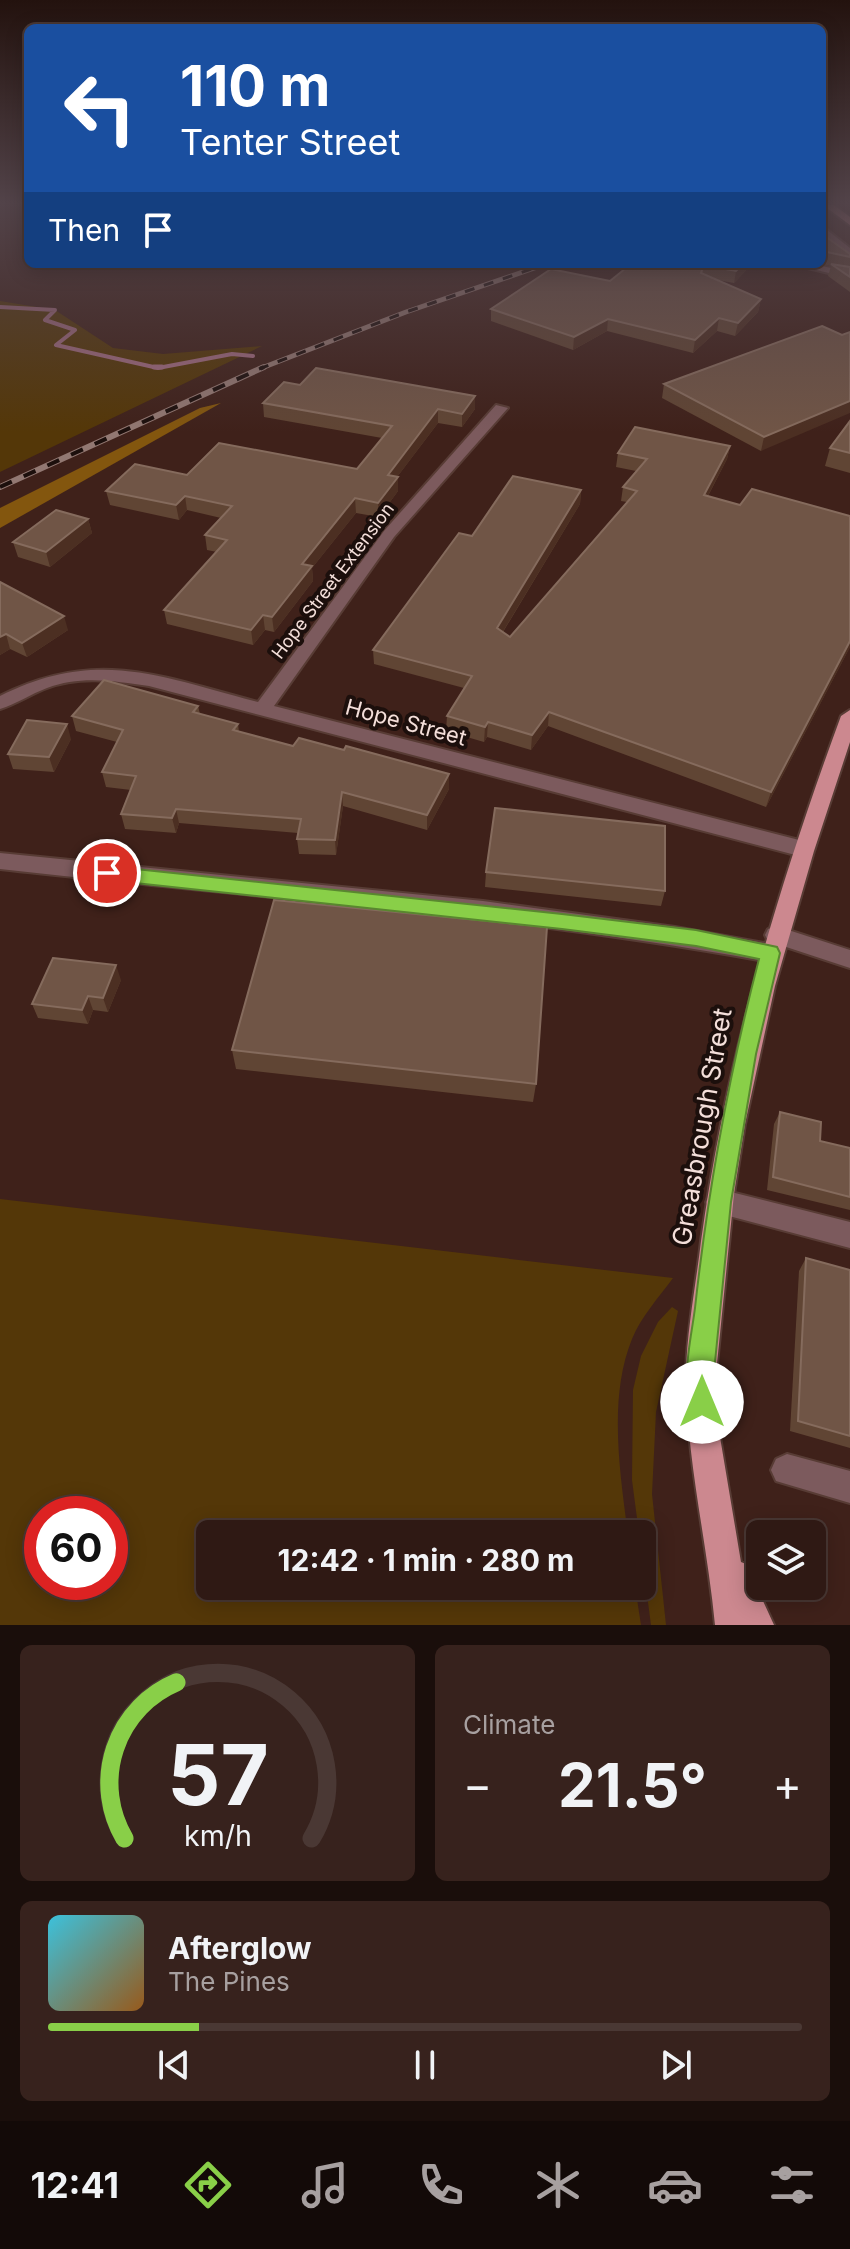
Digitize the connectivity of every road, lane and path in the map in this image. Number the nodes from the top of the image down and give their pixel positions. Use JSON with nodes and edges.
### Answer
{"nodes":[{"id":1,"x":501,"y":408,"type":"dead end"},
{"id":2,"x":0,"y":703,"type":"edge"},
{"id":3,"x":263,"y":709,"type":"junction"},
{"id":4,"x":850,"y":716,"type":"edge"},
{"id":5,"x":803,"y":849,"type":"junction"},
{"id":6,"x":0,"y":861,"type":"edge"},
{"id":7,"x":773,"y":944,"type":"junction"},
{"id":8,"x":850,"y":959,"type":"edge"},
{"id":9,"x":719,"y":1202,"type":"junction"},
{"id":10,"x":850,"y":1235,"type":"edge"},
{"id":11,"x":787,"y":1470,"type":"dead end"},
{"id":12,"x":850,"y":1487,"type":"edge"},
{"id":13,"x":727,"y":1561,"type":"junction"},
{"id":14,"x":732,"y":1625,"type":"edge"},
{"id":15,"x":757,"y":1625,"type":"edge"}],
"edges":[{"from":1,"to":3,"type":"street","name":"Hope Street Extension"},
{"from":2,"to":3,"type":"street","name":"Hope Street"},
{"from":3,"to":5,"type":"street","name":"Hope Street"},
{"from":4,"to":5,"type":"main road","name":"Greasbrough Street"},
{"from":5,"to":7,"type":"main road","name":"Greasbrough Street"},
{"from":6,"to":7,"type":"street"},
{"from":7,"to":8,"type":"street"},
{"from":7,"to":9,"type":"main road","name":"Greasbrough Street"},
{"from":9,"to":10,"type":"street"},
{"from":9,"to":13,"type":"main road","name":"Greasbrough Street"},
{"from":11,"to":12,"type":"street"},
{"from":13,"to":14,"type":"main road","name":"Greasbrough Street"},
{"from":13,"to":15,"type":"main road","name":"Greasbrough Street"}]}
